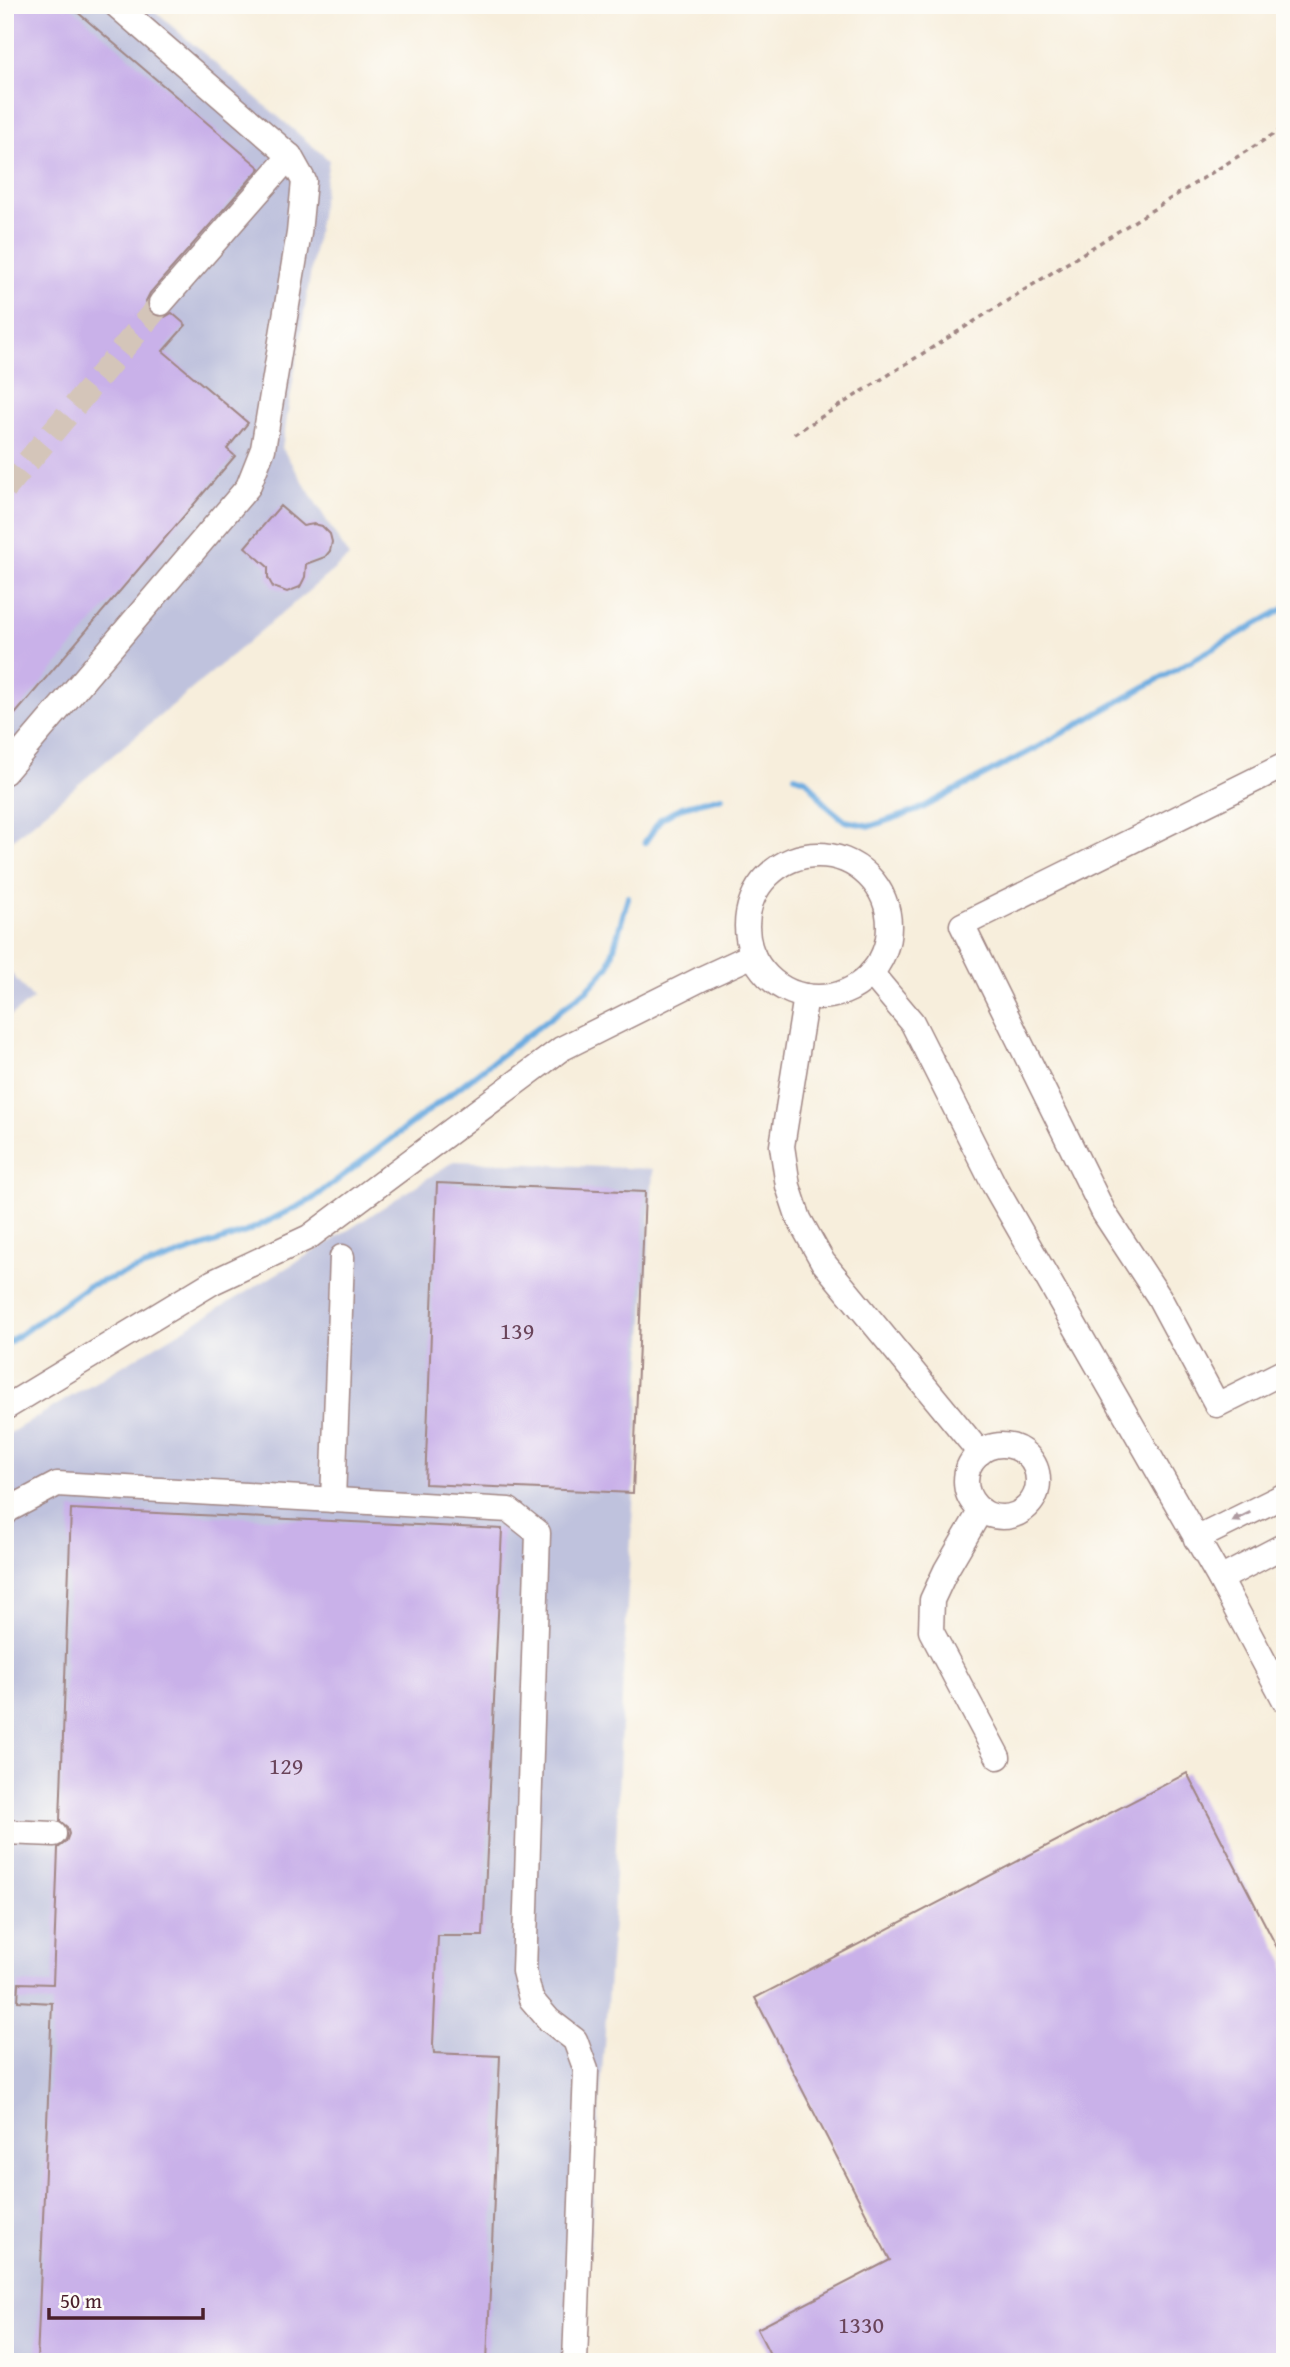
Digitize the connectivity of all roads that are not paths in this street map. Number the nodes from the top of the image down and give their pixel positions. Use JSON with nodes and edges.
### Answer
{"nodes":[{"id":1,"x":116,"y":5,"type":"edge"},
{"id":2,"x":290,"y":156,"type":"junction"},
{"id":3,"x":161,"y":303,"type":"tunnel mouth"},
{"id":4,"x":1285,"y":765,"type":"edge"},
{"id":5,"x":5,"y":772,"type":"edge"},
{"id":6,"x":753,"y":956,"type":"junction"},
{"id":7,"x":871,"y":973,"type":"junction"},
{"id":8,"x":806,"y":996,"type":"junction"},
{"id":9,"x":342,"y":1257,"type":"dead end"},
{"id":10,"x":1285,"y":1371,"type":"edge"},
{"id":11,"x":5,"y":1408,"type":"edge"},
{"id":12,"x":980,"y":1453,"type":"junction"},
{"id":13,"x":1285,"y":1494,"type":"edge"},
{"id":14,"x":333,"y":1500,"type":"junction"},
{"id":15,"x":981,"y":1510,"type":"junction"},
{"id":16,"x":5,"y":1514,"type":"edge"},
{"id":17,"x":1196,"y":1539,"type":"junction"},
{"id":18,"x":1285,"y":1545,"type":"edge"},
{"id":19,"x":1220,"y":1579,"type":"junction"},
{"id":20,"x":1285,"y":1701,"type":"edge"},
{"id":21,"x":998,"y":1757,"type":"dead end"},
{"id":22,"x":5,"y":1832,"type":"edge"},
{"id":23,"x":54,"y":1833,"type":"dead end"},
{"id":24,"x":575,"y":2362,"type":"edge"}],
"edges":[{"from":1,"to":2,"type":"street"},
{"from":2,"to":3,"type":"street"},
{"from":2,"to":5,"type":"street"},
{"from":4,"to":10,"type":"street"},
{"from":6,"to":7,"type":"street"},
{"from":6,"to":8,"type":"street"},
{"from":6,"to":11,"type":"street"},
{"from":7,"to":8,"type":"street"},
{"from":7,"to":17,"type":"street"},
{"from":8,"to":12,"type":"street"},
{"from":9,"to":14,"type":"street"},
{"from":12,"to":15,"type":"street"},
{"from":12,"to":15,"type":"street"},
{"from":13,"to":17,"type":"street","one_way":true},
{"from":14,"to":16,"type":"street"},
{"from":14,"to":24,"type":"street"},
{"from":15,"to":21,"type":"street"},
{"from":17,"to":19,"type":"street"},
{"from":18,"to":19,"type":"street"},
{"from":19,"to":20,"type":"street"},
{"from":22,"to":23,"type":"street"}]}
